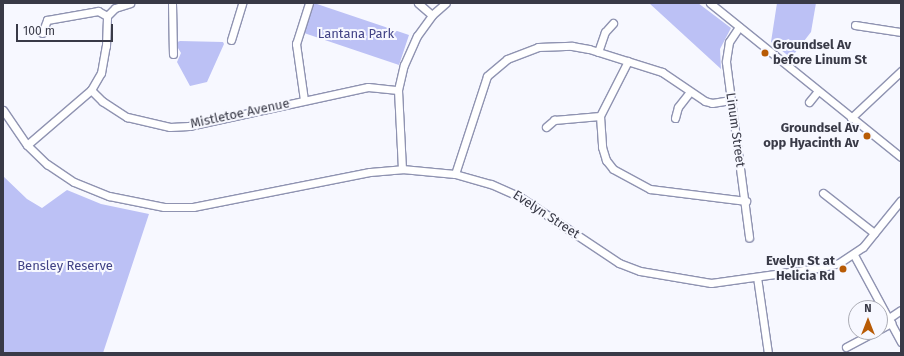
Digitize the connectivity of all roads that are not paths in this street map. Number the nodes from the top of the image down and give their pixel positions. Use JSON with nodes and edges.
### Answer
{"nodes":[{"id":1,"x":130,"y":3,"type":"edge"},
{"id":2,"x":172,"y":3,"type":"edge"},
{"id":3,"x":242,"y":3,"type":"edge"},
{"id":4,"x":309,"y":3,"type":"edge"},
{"id":5,"x":418,"y":3,"type":"edge"},
{"id":6,"x":446,"y":3,"type":"edge"},
{"id":7,"x":710,"y":3,"type":"edge"},
{"id":8,"x":432,"y":15,"type":"junction"},
{"id":9,"x":107,"y":16,"type":"junction"},
{"id":10,"x":613,"y":22,"type":"dead end"},
{"id":11,"x":855,"y":25,"type":"dead end"},
{"id":12,"x":739,"y":27,"type":"junction"},
{"id":13,"x":901,"y":32,"type":"edge"},
{"id":14,"x":42,"y":33,"type":"dead end"},
{"id":15,"x":231,"y":40,"type":"dead end"},
{"id":16,"x":598,"y":52,"type":"junction"},
{"id":17,"x":173,"y":54,"type":"dead end"},
{"id":18,"x":628,"y":61,"type":"junction"},
{"id":19,"x":901,"y":71,"type":"edge"},
{"id":20,"x":91,"y":90,"type":"junction"},
{"id":21,"x":398,"y":90,"type":"junction"},
{"id":22,"x":818,"y":91,"type":"junction"},
{"id":23,"x":690,"y":93,"type":"junction"},
{"id":24,"x":304,"y":100,"type":"junction"},
{"id":25,"x":731,"y":100,"type":"junction"},
{"id":26,"x":809,"y":102,"type":"dead end"},
{"id":27,"x":3,"y":110,"type":"edge"},
{"id":28,"x":600,"y":116,"type":"junction"},
{"id":29,"x":675,"y":118,"type":"dead end"},
{"id":30,"x":851,"y":118,"type":"junction"},
{"id":31,"x":546,"y":127,"type":"dead end"},
{"id":32,"x":28,"y":145,"type":"junction"},
{"id":33,"x":901,"y":157,"type":"edge"},
{"id":34,"x":402,"y":169,"type":"junction"},
{"id":35,"x":455,"y":174,"type":"junction"},
{"id":36,"x":823,"y":193,"type":"dead end"},
{"id":37,"x":901,"y":200,"type":"edge"},
{"id":38,"x":746,"y":201,"type":"junction"},
{"id":39,"x":874,"y":233,"type":"junction"},
{"id":40,"x":749,"y":237,"type":"dead end"},
{"id":41,"x":854,"y":255,"type":"junction"},
{"id":42,"x":757,"y":277,"type":"junction"},
{"id":43,"x":901,"y":310,"type":"edge"},
{"id":44,"x":890,"y":320,"type":"junction"},
{"id":45,"x":859,"y":340,"type":"edge"},
{"id":46,"x":901,"y":342,"type":"edge"},
{"id":47,"x":846,"y":347,"type":"dead end"},
{"id":48,"x":768,"y":353,"type":"edge"}],
"edges":[{"from":1,"to":9,"type":"street"},
{"from":2,"to":17,"type":"street"},
{"from":3,"to":15,"type":"street"},
{"from":4,"to":24,"type":"street"},
{"from":5,"to":8,"type":"street"},
{"from":6,"to":8,"type":"street"},
{"from":7,"to":12,"type":"street"},
{"from":8,"to":21,"type":"street"},
{"from":9,"to":14,"type":"street"},
{"from":9,"to":20,"type":"street"},
{"from":10,"to":16,"type":"street"},
{"from":11,"to":13,"type":"street"},
{"from":12,"to":22,"type":"street"},
{"from":12,"to":25,"type":"street","name":"Linum Street"},
{"from":16,"to":18,"type":"street"},
{"from":16,"to":35,"type":"street"},
{"from":18,"to":23,"type":"street"},
{"from":18,"to":28,"type":"street"},
{"from":19,"to":30,"type":"street"},
{"from":20,"to":24,"type":"street","name":"Mistletoe Avenue"},
{"from":20,"to":32,"type":"street"},
{"from":21,"to":24,"type":"street","name":"Mistletoe Avenue"},
{"from":21,"to":34,"type":"street"},
{"from":22,"to":26,"type":"street"},
{"from":22,"to":30,"type":"street"},
{"from":23,"to":25,"type":"street"},
{"from":23,"to":29,"type":"street"},
{"from":25,"to":38,"type":"street","name":"Linum Street"},
{"from":27,"to":32,"type":"street","name":"Evelyn Street"},
{"from":28,"to":31,"type":"street"},
{"from":28,"to":38,"type":"street"},
{"from":30,"to":33,"type":"street"},
{"from":32,"to":34,"type":"street","name":"Evelyn Street"},
{"from":34,"to":35,"type":"street","name":"Evelyn Street"},
{"from":35,"to":42,"type":"street","name":"Evelyn Street"},
{"from":36,"to":39,"type":"street"},
{"from":37,"to":39,"type":"street","name":"Evelyn Street"},
{"from":38,"to":40,"type":"street","name":"Linum Street"},
{"from":39,"to":41,"type":"street","name":"Evelyn Street"},
{"from":41,"to":42,"type":"street","name":"Evelyn Street"},
{"from":41,"to":44,"type":"street"},
{"from":42,"to":48,"type":"street"},
{"from":43,"to":44,"type":"street"},
{"from":44,"to":46,"type":"street"},
{"from":45,"to":47,"type":"street"}]}
